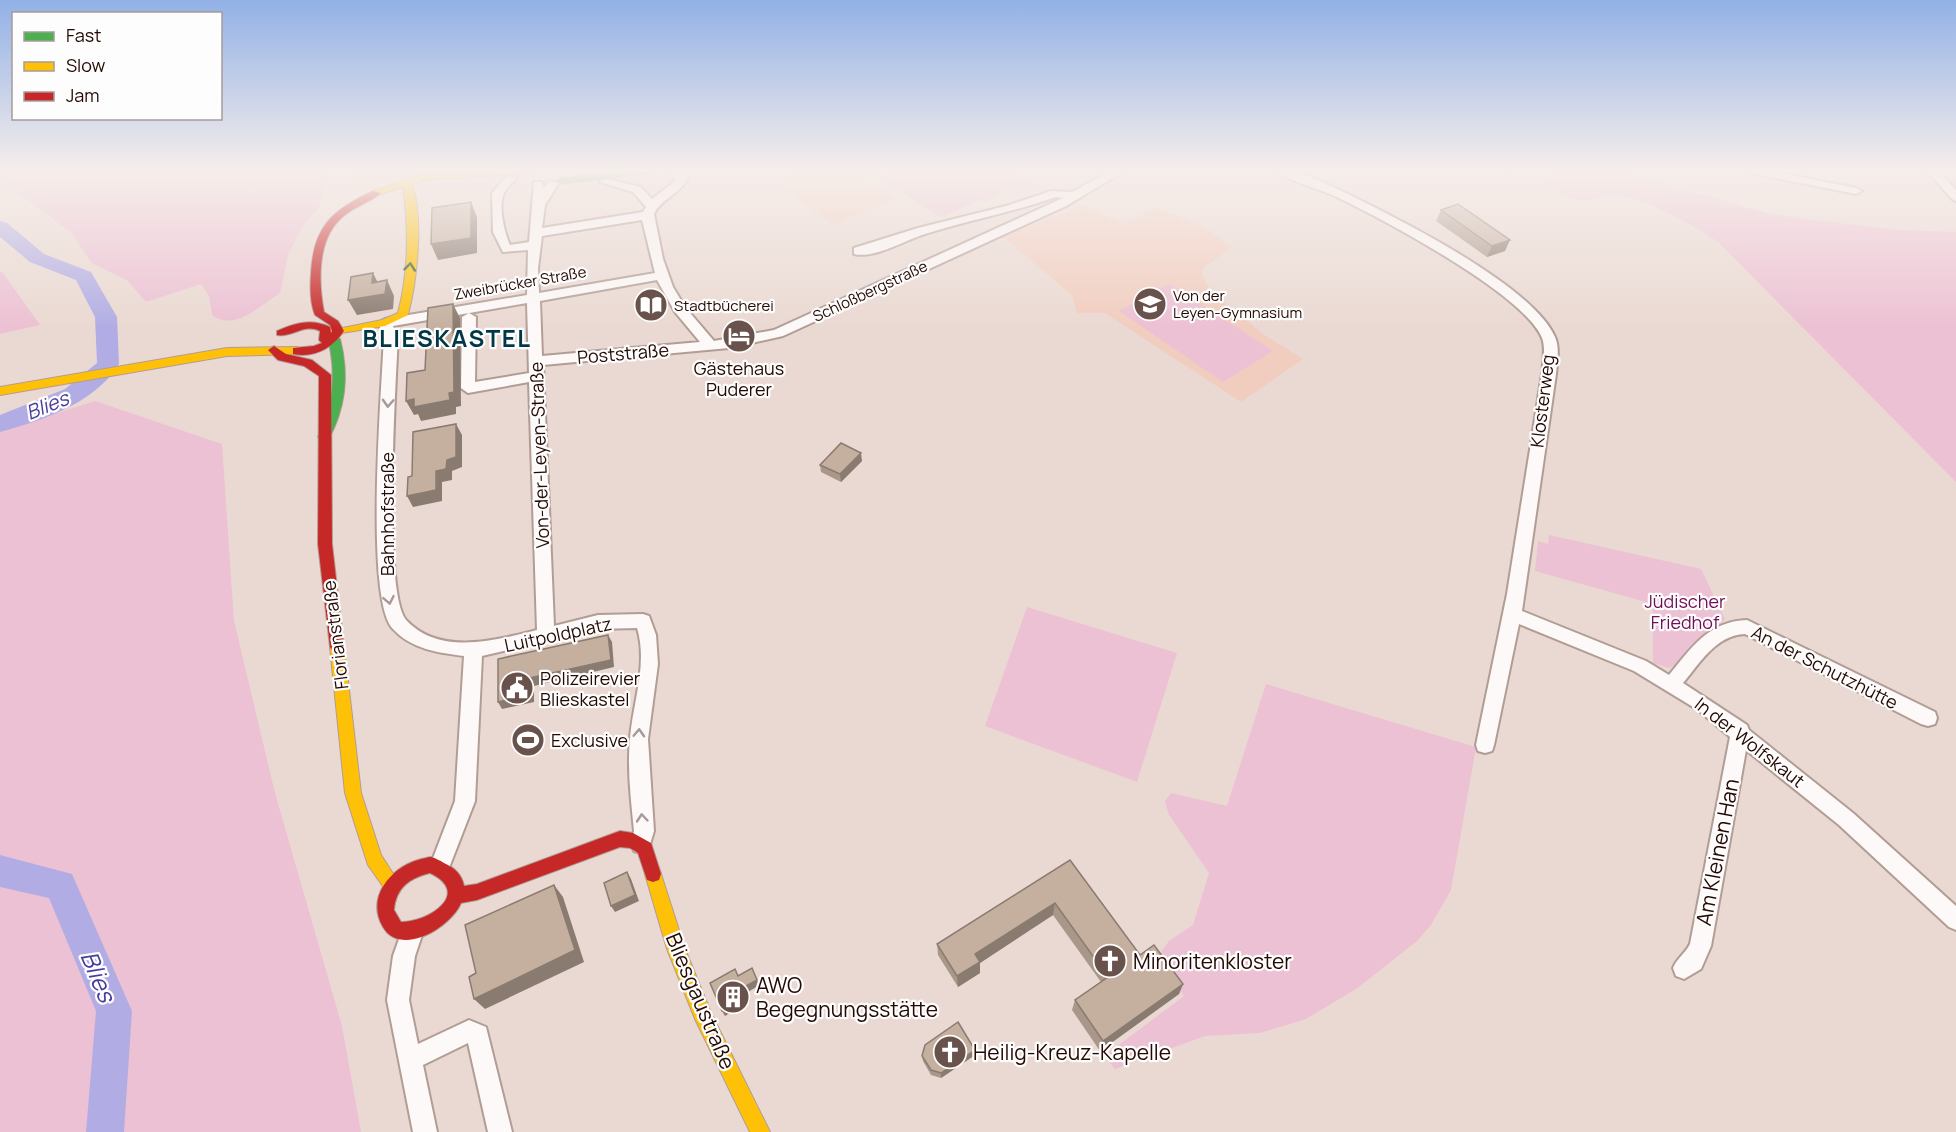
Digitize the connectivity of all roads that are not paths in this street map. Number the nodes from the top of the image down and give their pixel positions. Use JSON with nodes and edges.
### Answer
{"nodes":[{"id":1,"x":330,"y":223,"type":"edge"},
{"id":2,"x":412,"y":223,"type":"edge"},
{"id":3,"x":498,"y":223,"type":"edge"},
{"id":4,"x":536,"y":223,"type":"edge"},
{"id":5,"x":597,"y":223,"type":"edge"},
{"id":6,"x":652,"y":223,"type":"edge"},
{"id":7,"x":960,"y":223,"type":"edge"},
{"id":8,"x":1016,"y":223,"type":"edge"},
{"id":9,"x":1393,"y":223,"type":"edge"},
{"id":10,"x":534,"y":239,"type":"junction"},
{"id":11,"x":858,"y":251,"type":"dead end"},
{"id":12,"x":660,"y":276,"type":"junction"},
{"id":13,"x":314,"y":292,"type":"junction"},
{"id":14,"x":533,"y":297,"type":"junction"},
{"id":15,"x":404,"y":311,"type":"junction"},
{"id":16,"x":469,"y":317,"type":"dead end"},
{"id":17,"x":418,"y":318,"type":"junction"},
{"id":18,"x":385,"y":323,"type":"junction"},
{"id":19,"x":280,"y":334,"type":"junction"},
{"id":20,"x":329,"y":339,"type":"junction"},
{"id":21,"x":710,"y":345,"type":"junction"},
{"id":22,"x":274,"y":350,"type":"junction"},
{"id":23,"x":227,"y":352,"type":"junction"},
{"id":24,"x":535,"y":369,"type":"junction"},
{"id":25,"x":325,"y":375,"type":"junction"},
{"id":26,"x":0,"y":391,"type":"edge"},
{"id":27,"x":324,"y":437,"type":"junction"},
{"id":28,"x":1512,"y":614,"type":"junction"},
{"id":29,"x":546,"y":635,"type":"junction"},
{"id":30,"x":473,"y":650,"type":"junction"},
{"id":31,"x":1673,"y":683,"type":"junction"},
{"id":32,"x":1928,"y":718,"type":"dead end"},
{"id":33,"x":1740,"y":731,"type":"junction"},
{"id":34,"x":1485,"y":745,"type":"dead end"},
{"id":35,"x":586,"y":850,"type":"junction"},
{"id":36,"x":632,"y":851,"type":"junction"},
{"id":37,"x":440,"y":866,"type":"junction"},
{"id":38,"x":393,"y":886,"type":"junction"},
{"id":39,"x":456,"y":896,"type":"junction"},
{"id":40,"x":1956,"y":920,"type":"edge"},
{"id":41,"x":412,"y":932,"type":"junction"},
{"id":42,"x":1684,"y":968,"type":"dead end"},
{"id":43,"x":409,"y":1060,"type":"junction"},
{"id":44,"x":425,"y":1132,"type":"edge"},
{"id":45,"x":500,"y":1132,"type":"edge"},
{"id":46,"x":760,"y":1132,"type":"edge"}],
"edges":[{"from":1,"to":13,"type":"main road"},
{"from":15,"to":2,"type":"main road","one_way":true},
{"from":3,"to":10,"type":"street"},
{"from":4,"to":10,"type":"street","name":"Von-der-Leyen-Straße"},
{"from":5,"to":10,"type":"street"},
{"from":6,"to":12,"type":"street"},
{"from":7,"to":11,"type":"street"},
{"from":8,"to":21,"type":"street","name":"Schloßbergstraße"},
{"from":9,"to":28,"type":"street","name":"Klosterweg"},
{"from":10,"to":14,"type":"street","name":"Von-der-Leyen-Straße"},
{"from":12,"to":14,"type":"street","name":"Zweibrücker Straße"},
{"from":12,"to":21,"type":"street"},
{"from":13,"to":19,"type":"main road"},
{"from":13,"to":20,"type":"main road"},
{"from":14,"to":17,"type":"street","name":"Zweibrücker Straße"},
{"from":14,"to":24,"type":"street","name":"Von-der-Leyen-Straße"},
{"from":15,"to":17,"type":"main road"},
{"from":15,"to":18,"type":"main road"},
{"from":16,"to":24,"type":"street","name":"Poststraße"},
{"from":17,"to":18,"type":"street","name":"Zweibrücker Straße"},
{"from":18,"to":20,"type":"main road"},
{"from":18,"to":30,"type":"street","name":"Bahnhofstraße","one_way":true},
{"from":19,"to":20,"type":"main road"},
{"from":19,"to":22,"type":"main road"},
{"from":19,"to":23,"type":"main road"},
{"from":20,"to":22,"type":"main road"},
{"from":20,"to":25,"type":"main road","name":"Florianstraße"},
{"from":20,"to":27,"type":"main road"},
{"from":21,"to":24,"type":"street","name":"Poststraße"},
{"from":22,"to":23,"type":"main road"},
{"from":22,"to":25,"type":"main road"},
{"from":23,"to":26,"type":"main road"},
{"from":24,"to":29,"type":"street","name":"Von-der-Leyen-Straße"},
{"from":25,"to":27,"type":"main road","name":"Florianstraße"},
{"from":27,"to":38,"type":"main road","name":"Florianstraße"},
{"from":28,"to":31,"type":"street","name":"In der Wolfskaut"},
{"from":28,"to":34,"type":"street","name":"Klosterweg"},
{"from":29,"to":30,"type":"street","name":"Luitpoldplatz"},
{"from":36,"to":29,"type":"street","name":"Luitpoldplatz","one_way":true},
{"from":30,"to":37,"type":"street"},
{"from":31,"to":32,"type":"street","name":"An der Schutzhütte"},
{"from":31,"to":33,"type":"street","name":"In der Wolfskaut"},
{"from":33,"to":40,"type":"street","name":"In der Wolfskaut"},
{"from":33,"to":42,"type":"street","name":"Am Kleinen Han"},
{"from":35,"to":36,"type":"main road","name":"Bliesgaustraße"},
{"from":35,"to":36,"type":"main road"},
{"from":35,"to":39,"type":"main road"},
{"from":36,"to":46,"type":"main road","name":"Bliesgaustraße"},
{"from":37,"to":38,"type":"main road"},
{"from":37,"to":39,"type":"main road"},
{"from":38,"to":41,"type":"main road"},
{"from":39,"to":41,"type":"main road"},
{"from":41,"to":43,"type":"street"},
{"from":43,"to":44,"type":"street"},
{"from":43,"to":45,"type":"street"}]}
